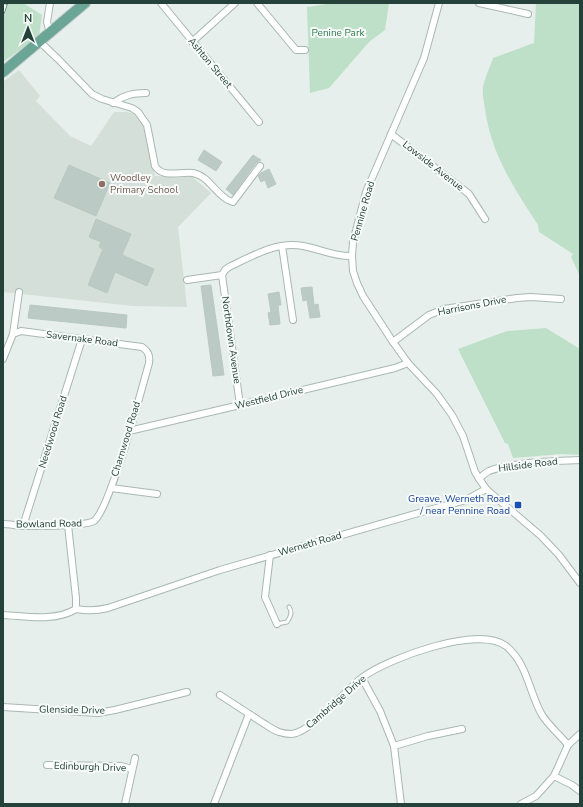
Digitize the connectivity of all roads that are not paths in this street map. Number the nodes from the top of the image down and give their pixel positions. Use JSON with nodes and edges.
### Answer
{"nodes":[{"id":1,"x":50,"y":3,"type":"edge"},
{"id":2,"x":85,"y":3,"type":"edge"},
{"id":3,"x":161,"y":3,"type":"edge"},
{"id":4,"x":235,"y":3,"type":"edge"},
{"id":5,"x":257,"y":3,"type":"edge"},
{"id":6,"x":439,"y":3,"type":"edge"},
{"id":7,"x":479,"y":3,"type":"edge"},
{"id":8,"x":528,"y":14,"type":"dead end"},
{"id":9,"x":50,"y":33,"type":"junction"},
{"id":10,"x":40,"y":42,"type":"junction"},
{"id":11,"x":192,"y":42,"type":"junction"},
{"id":12,"x":305,"y":50,"type":"dead end"},
{"id":13,"x":3,"y":72,"type":"edge"},
{"id":14,"x":146,"y":94,"type":"dead end"},
{"id":15,"x":113,"y":103,"type":"junction"},
{"id":16,"x":259,"y":122,"type":"dead end"},
{"id":17,"x":392,"y":134,"type":"junction"},
{"id":18,"x":260,"y":166,"type":"dead end"},
{"id":19,"x":485,"y":219,"type":"dead end"},
{"id":20,"x":282,"y":246,"type":"junction"},
{"id":21,"x":352,"y":256,"type":"junction"},
{"id":22,"x":222,"y":275,"type":"junction"},
{"id":23,"x":187,"y":280,"type":"dead end"},
{"id":24,"x":19,"y":292,"type":"dead end"},
{"id":25,"x":561,"y":299,"type":"dead end"},
{"id":26,"x":293,"y":320,"type":"dead end"},
{"id":27,"x":13,"y":334,"type":"junction"},
{"id":28,"x":82,"y":339,"type":"junction"},
{"id":29,"x":393,"y":342,"type":"junction"},
{"id":30,"x":149,"y":353,"type":"joint"},
{"id":31,"x":3,"y":359,"type":"edge"},
{"id":32,"x":408,"y":362,"type":"junction"},
{"id":33,"x":240,"y":405,"type":"junction"},
{"id":34,"x":129,"y":431,"type":"junction"},
{"id":35,"x":580,"y":460,"type":"edge"},
{"id":36,"x":479,"y":479,"type":"junction"},
{"id":37,"x":111,"y":488,"type":"junction"},
{"id":38,"x":486,"y":489,"type":"junction"},
{"id":39,"x":157,"y":494,"type":"dead end"},
{"id":40,"x":94,"y":521,"type":"joint"},
{"id":41,"x":3,"y":524,"type":"edge"},
{"id":42,"x":68,"y":525,"type":"junction"},
{"id":43,"x":24,"y":526,"type":"junction"},
{"id":44,"x":270,"y":556,"type":"junction"},
{"id":45,"x":580,"y":584,"type":"edge"},
{"id":46,"x":289,"y":607,"type":"dead end"},
{"id":47,"x":76,"y":609,"type":"junction"},
{"id":48,"x":3,"y":615,"type":"edge"},
{"id":49,"x":277,"y":624,"type":"joint"},
{"id":50,"x":362,"y":678,"type":"junction"},
{"id":51,"x":188,"y":692,"type":"dead end"},
{"id":52,"x":220,"y":695,"type":"dead end"},
{"id":53,"x":3,"y":708,"type":"edge"},
{"id":54,"x":249,"y":714,"type":"junction"},
{"id":55,"x":462,"y":730,"type":"dead end"},
{"id":56,"x":580,"y":734,"type":"edge"},
{"id":57,"x":568,"y":745,"type":"junction"},
{"id":58,"x":394,"y":746,"type":"junction"},
{"id":59,"x":135,"y":758,"type":"dead end"},
{"id":60,"x":47,"y":765,"type":"dead end"},
{"id":61,"x":132,"y":769,"type":"junction"},
{"id":62,"x":554,"y":776,"type":"junction"},
{"id":63,"x":580,"y":791,"type":"edge"},
{"id":64,"x":125,"y":804,"type":"edge"},
{"id":65,"x":214,"y":804,"type":"edge"},
{"id":66,"x":402,"y":804,"type":"edge"},
{"id":67,"x":521,"y":804,"type":"edge"}],
"edges":[{"from":1,"to":9,"type":"street"},
{"from":2,"to":9,"type":"main road"},
{"from":3,"to":11,"type":"street","name":"Ashton Street"},
{"from":4,"to":11,"type":"street"},
{"from":5,"to":12,"type":"street"},
{"from":6,"to":17,"type":"street","name":"Pennine Road"},
{"from":7,"to":8,"type":"street"},
{"from":9,"to":10,"type":"main road"},
{"from":10,"to":13,"type":"main road"},
{"from":10,"to":15,"type":"street"},
{"from":11,"to":16,"type":"street","name":"Ashton Street"},
{"from":14,"to":15,"type":"street"},
{"from":15,"to":18,"type":"street"},
{"from":17,"to":19,"type":"street","name":"Lowside Avenue"},
{"from":17,"to":21,"type":"street","name":"Pennine Road"},
{"from":20,"to":21,"type":"street"},
{"from":20,"to":22,"type":"street"},
{"from":20,"to":26,"type":"street"},
{"from":21,"to":29,"type":"street","name":"Pennine Road"},
{"from":22,"to":23,"type":"street"},
{"from":22,"to":33,"type":"street","name":"Northdown Avenue"},
{"from":24,"to":27,"type":"street"},
{"from":25,"to":29,"type":"street","name":"Harrisons Drive"},
{"from":27,"to":28,"type":"street","name":"Savernake Road"},
{"from":27,"to":31,"type":"street"},
{"from":28,"to":30,"type":"street","name":"Savernake Road"},
{"from":28,"to":43,"type":"street","name":"Needwood Road"},
{"from":29,"to":32,"type":"street","name":"Pennine Road"},
{"from":30,"to":34,"type":"street","name":"Charnwood Road"},
{"from":32,"to":33,"type":"street","name":"Westfield Drive"},
{"from":32,"to":36,"type":"street","name":"Pennine Road"},
{"from":33,"to":34,"type":"street","name":"Westfield Drive"},
{"from":34,"to":37,"type":"street","name":"Charnwood Road"},
{"from":35,"to":36,"type":"street","name":"Hillside Road"},
{"from":36,"to":38,"type":"street","name":"Pennine Road"},
{"from":37,"to":39,"type":"street"},
{"from":37,"to":40,"type":"street","name":"Charnwood Road"},
{"from":38,"to":44,"type":"street","name":"Werneth Road"},
{"from":38,"to":45,"type":"street"},
{"from":40,"to":42,"type":"street","name":"Bowland Road"},
{"from":41,"to":43,"type":"street","name":"Bowland Road"},
{"from":42,"to":43,"type":"street","name":"Bowland Road"},
{"from":42,"to":47,"type":"street"},
{"from":44,"to":47,"type":"street","name":"Werneth Road"},
{"from":44,"to":49,"type":"street"},
{"from":46,"to":49,"type":"lane"},
{"from":47,"to":48,"type":"street","name":"Werneth Road"},
{"from":50,"to":54,"type":"street","name":"Cambridge Drive"},
{"from":50,"to":57,"type":"street","name":"Cambridge Drive"},
{"from":50,"to":58,"type":"street"},
{"from":51,"to":53,"type":"street","name":"Glenside Drive"},
{"from":52,"to":54,"type":"street","name":"Cambridge Drive"},
{"from":54,"to":65,"type":"street"},
{"from":55,"to":58,"type":"street"},
{"from":56,"to":57,"type":"street"},
{"from":57,"to":62,"type":"street"},
{"from":58,"to":66,"type":"street"},
{"from":59,"to":61,"type":"street","name":"Edinburgh Drive"},
{"from":60,"to":61,"type":"street","name":"Edinburgh Drive"},
{"from":61,"to":64,"type":"street","name":"Edinburgh Drive"},
{"from":62,"to":63,"type":"street"},
{"from":62,"to":67,"type":"street"}]}
